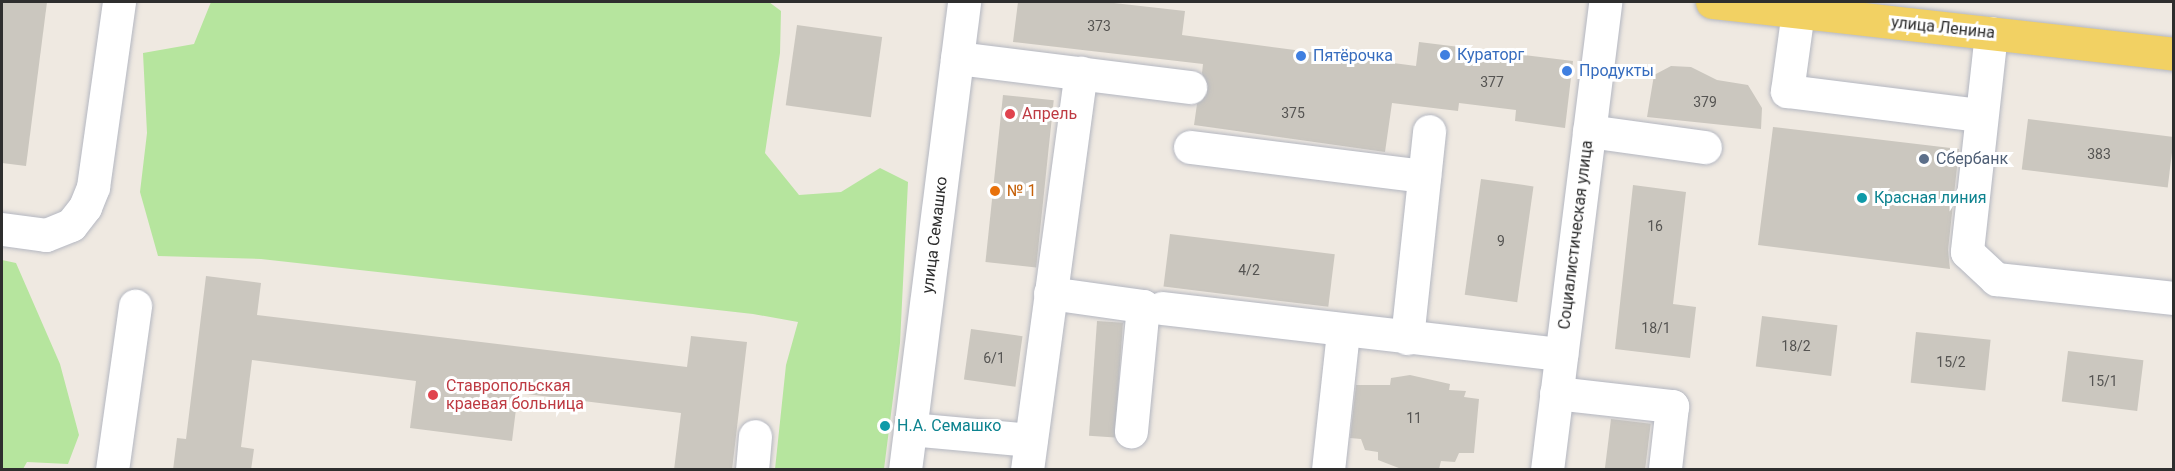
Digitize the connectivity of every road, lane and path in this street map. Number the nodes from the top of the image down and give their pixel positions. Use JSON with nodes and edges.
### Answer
{"nodes":[{"id":1,"x":119,"y":2,"type":"edge"},
{"id":2,"x":964,"y":2,"type":"edge"},
{"id":3,"x":1605,"y":2,"type":"edge"},
{"id":4,"x":1712,"y":2,"type":"edge"},
{"id":5,"x":1798,"y":11,"type":"junction"},
{"id":6,"x":1991,"y":33,"type":"junction"},
{"id":7,"x":2174,"y":54,"type":"edge"},
{"id":8,"x":957,"y":58,"type":"junction"},
{"id":9,"x":1081,"y":74,"type":"junction"},
{"id":10,"x":1190,"y":87,"type":"dead end"},
{"id":11,"x":1980,"y":115,"type":"junction"},
{"id":12,"x":1429,"y":131,"type":"dead end"},
{"id":13,"x":1589,"y":131,"type":"junction"},
{"id":14,"x":1190,"y":147,"type":"dead end"},
{"id":15,"x":1705,"y":147,"type":"dead end"},
{"id":16,"x":1424,"y":176,"type":"junction"},
{"id":17,"x":2,"y":229,"type":"edge"},
{"id":18,"x":1050,"y":293,"type":"junction"},
{"id":19,"x":2174,"y":298,"type":"edge"},
{"id":20,"x":135,"y":306,"type":"dead end"},
{"id":21,"x":1162,"y":308,"type":"dead end"},
{"id":22,"x":1343,"y":331,"type":"junction"},
{"id":23,"x":1407,"y":338,"type":"junction"},
{"id":24,"x":1561,"y":354,"type":"junction"},
{"id":25,"x":1556,"y":393,"type":"junction"},
{"id":26,"x":910,"y":429,"type":"junction"},
{"id":27,"x":1131,"y":431,"type":"dead end"},
{"id":28,"x":755,"y":436,"type":"dead end"},
{"id":29,"x":1029,"y":455,"type":"edge"},
{"id":30,"x":1665,"y":468,"type":"dead end"},
{"id":31,"x":112,"y":470,"type":"edge"},
{"id":32,"x":752,"y":470,"type":"edge"},
{"id":33,"x":905,"y":470,"type":"edge"},
{"id":34,"x":1328,"y":470,"type":"edge"},
{"id":35,"x":1547,"y":470,"type":"edge"}],
"edges":[{"from":1,"to":17,"type":"street"},
{"from":2,"to":8,"type":"street","name":"улица Семашко"},
{"from":3,"to":13,"type":"street","name":"Социалистическая улица"},
{"from":4,"to":5,"type":"main road","name":"улица Ленина"},
{"from":5,"to":6,"type":"main road","name":"улица Ленина"},
{"from":5,"to":11,"type":"street"},
{"from":6,"to":7,"type":"main road","name":"улица Ленина"},
{"from":6,"to":11,"type":"street"},
{"from":8,"to":9,"type":"street"},
{"from":8,"to":26,"type":"street","name":"улица Семашко"},
{"from":9,"to":10,"type":"street"},
{"from":9,"to":18,"type":"street"},
{"from":11,"to":19,"type":"street"},
{"from":12,"to":16,"type":"street"},
{"from":13,"to":15,"type":"street"},
{"from":13,"to":24,"type":"street","name":"Социалистическая улица"},
{"from":14,"to":16,"type":"street"},
{"from":16,"to":23,"type":"street"},
{"from":18,"to":27,"type":"street"},
{"from":18,"to":29,"type":"street"},
{"from":20,"to":31,"type":"street"},
{"from":21,"to":22,"type":"street"},
{"from":22,"to":23,"type":"street"},
{"from":22,"to":34,"type":"street"},
{"from":23,"to":24,"type":"street"},
{"from":24,"to":25,"type":"street","name":"Социалистическая улица"},
{"from":25,"to":30,"type":"street"},
{"from":25,"to":35,"type":"street","name":"Социалистическая улица"},
{"from":26,"to":29,"type":"street"},
{"from":26,"to":33,"type":"street","name":"улица Семашко"},
{"from":28,"to":32,"type":"street"}]}
